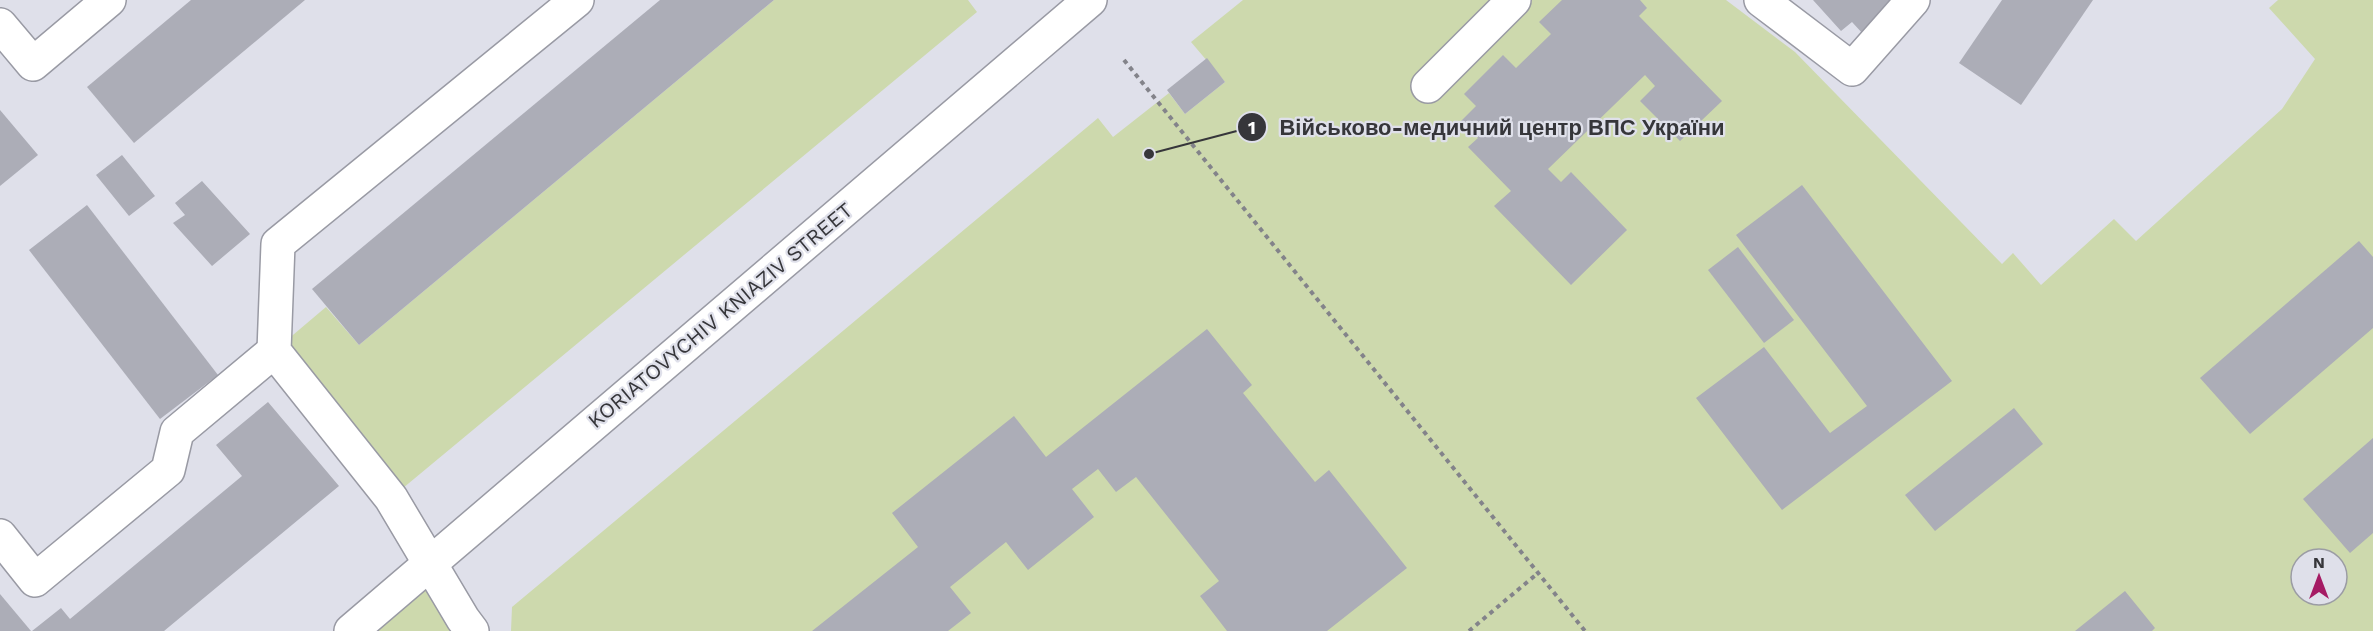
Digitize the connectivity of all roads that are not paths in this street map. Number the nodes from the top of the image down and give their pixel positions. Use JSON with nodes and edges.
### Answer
{"nodes":[{"id":1,"x":109,"y":0,"type":"edge"},
{"id":2,"x":577,"y":0,"type":"edge"},
{"id":3,"x":1090,"y":0,"type":"edge"},
{"id":4,"x":1514,"y":0,"type":"edge"},
{"id":5,"x":1761,"y":0,"type":"edge"},
{"id":6,"x":1913,"y":0,"type":"edge"},
{"id":7,"x":0,"y":25,"type":"edge"},
{"id":8,"x":1428,"y":86,"type":"dead end"},
{"id":9,"x":274,"y":351,"type":"junction"},
{"id":10,"x":0,"y":536,"type":"edge"},
{"id":11,"x":430,"y":563,"type":"junction"},
{"id":12,"x":351,"y":631,"type":"edge"},
{"id":13,"x":472,"y":631,"type":"edge"}],
"edges":[{"from":1,"to":7,"type":"main road"},
{"from":2,"to":9,"type":"main road"},
{"from":3,"to":11,"type":"main road","name":"KORIATOVYCHIV KNIAZIV STREET"},
{"from":4,"to":8,"type":"main road"},
{"from":5,"to":6,"type":"main road"},
{"from":9,"to":10,"type":"main road"},
{"from":9,"to":11,"type":"main road"},
{"from":11,"to":12,"type":"main road","name":"KORIATOVYCHIV KNIAZIV STREET"},
{"from":11,"to":13,"type":"main road"}]}
